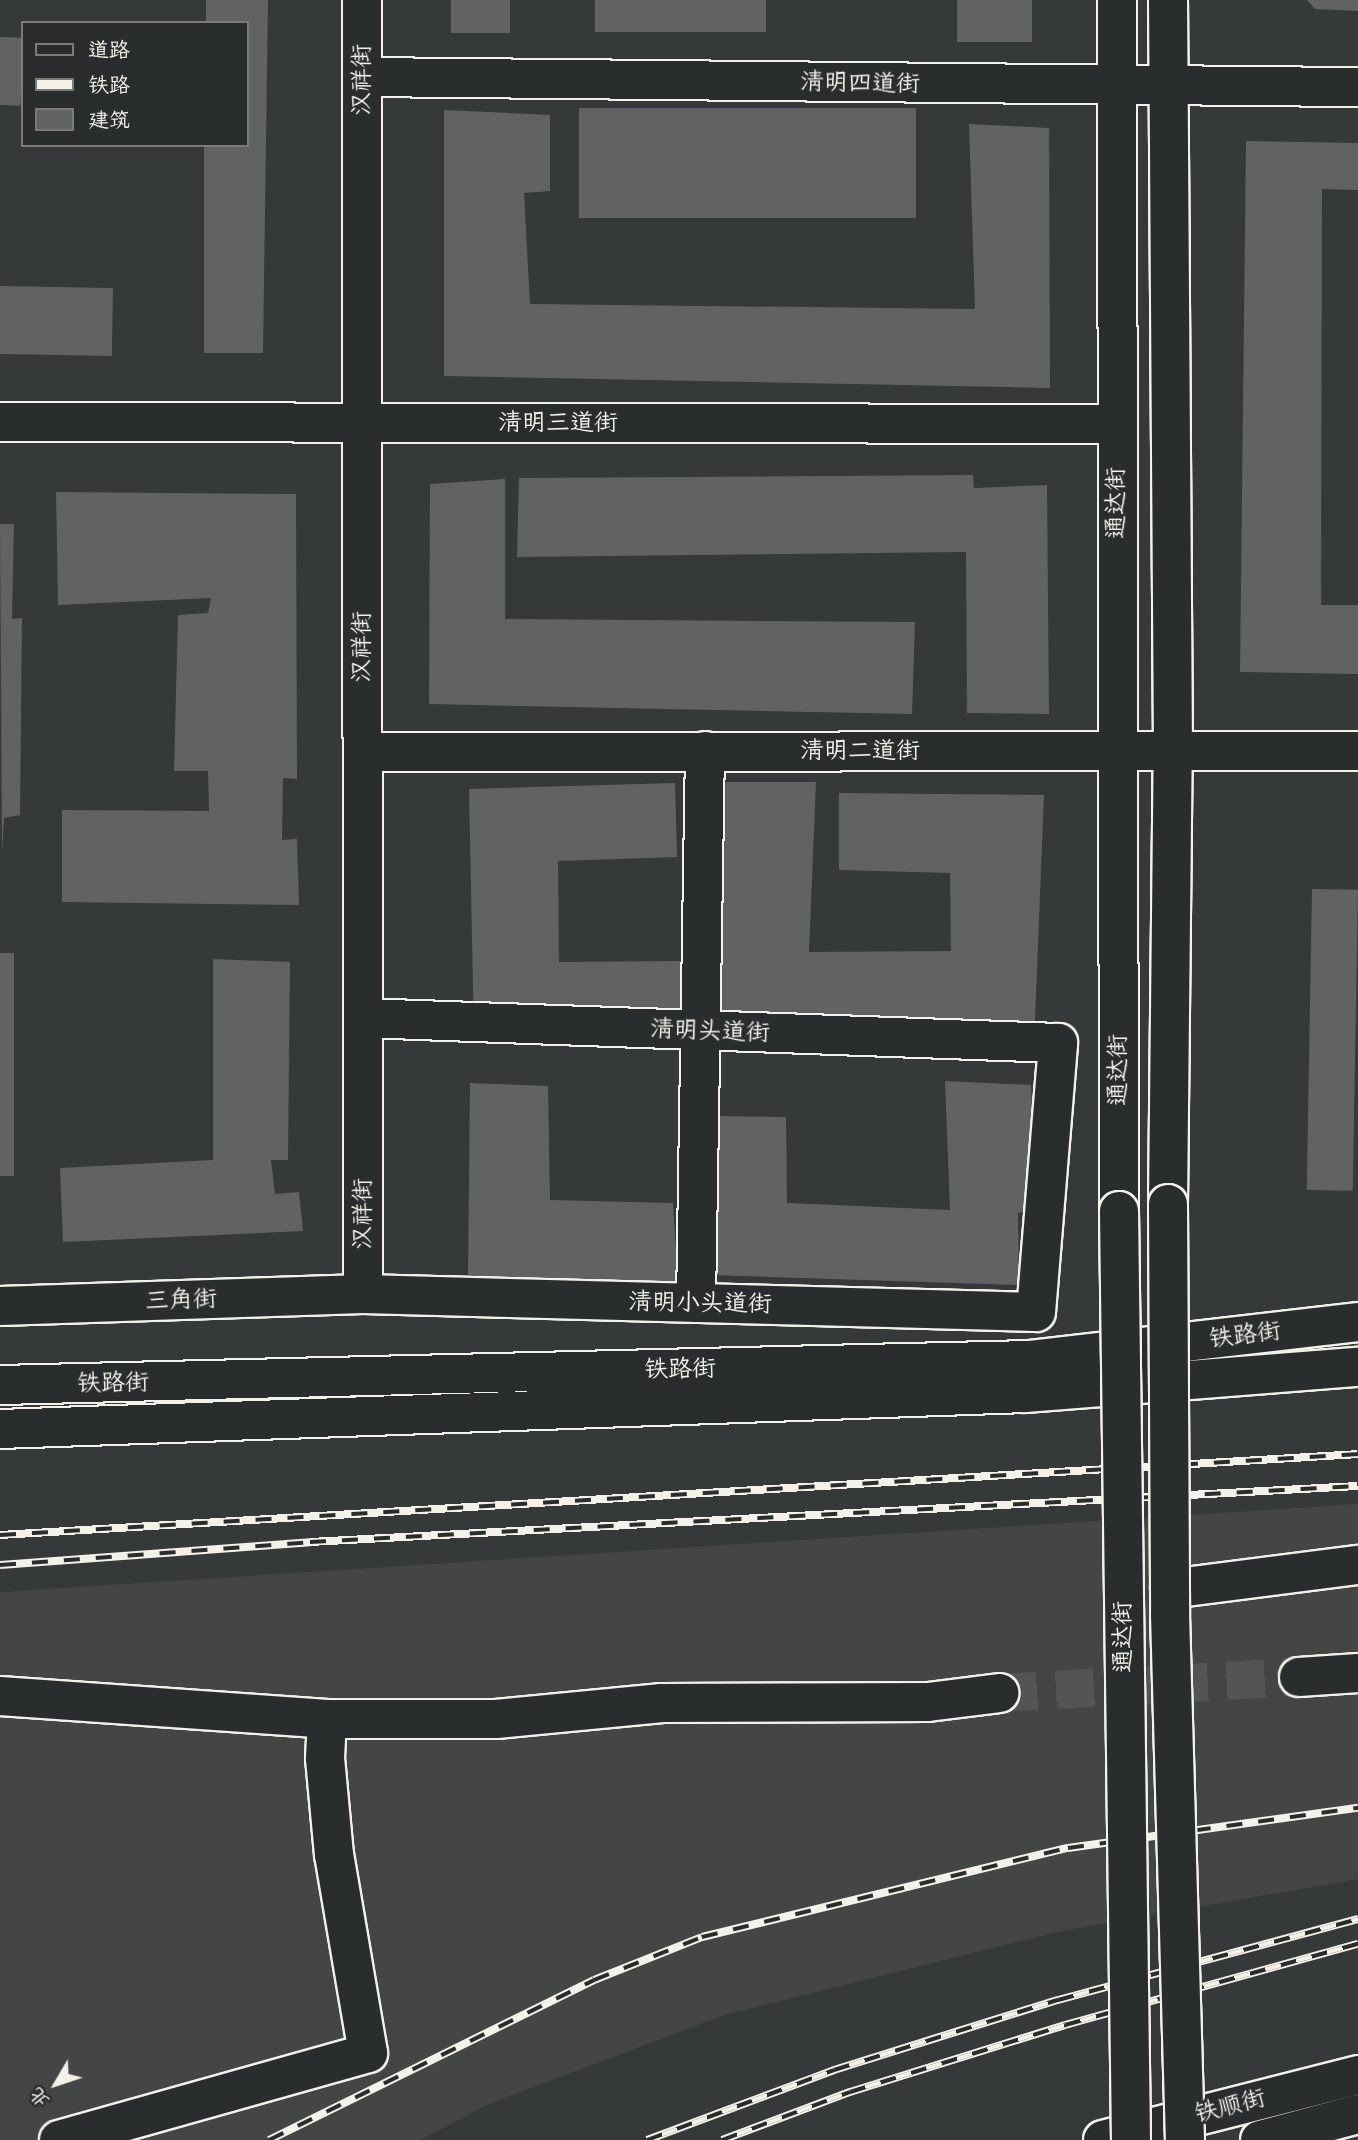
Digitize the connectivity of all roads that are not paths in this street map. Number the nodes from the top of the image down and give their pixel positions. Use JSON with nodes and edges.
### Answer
{"nodes":[{"id":1,"x":362,"y":0,"type":"edge"},
{"id":2,"x":1117,"y":0,"type":"edge"},
{"id":3,"x":1168,"y":0,"type":"edge"},
{"id":4,"x":362,"y":77,"type":"junction"},
{"id":5,"x":1119,"y":86,"type":"junction"},
{"id":6,"x":1167,"y":87,"type":"junction"},
{"id":7,"x":1358,"y":88,"type":"edge"},
{"id":8,"x":0,"y":422,"type":"edge"},
{"id":9,"x":362,"y":423,"type":"junction"},
{"id":10,"x":1115,"y":424,"type":"junction"},
{"id":11,"x":705,"y":751,"type":"junction"},
{"id":12,"x":1117,"y":751,"type":"junction"},
{"id":13,"x":1173,"y":751,"type":"junction"},
{"id":14,"x":1358,"y":751,"type":"edge"},
{"id":15,"x":363,"y":752,"type":"junction"},
{"id":16,"x":363,"y":1018,"type":"junction"},
{"id":17,"x":700,"y":1030,"type":"junction"},
{"id":18,"x":363,"y":1294,"type":"junction"},
{"id":19,"x":696,"y":1303,"type":"junction"},
{"id":20,"x":0,"y":1306,"type":"edge"},
{"id":21,"x":1036,"y":1312,"type":"joint"},
{"id":22,"x":1358,"y":1322,"type":"edge"},
{"id":23,"x":1358,"y":1367,"type":"edge"},
{"id":24,"x":0,"y":1385,"type":"edge"},
{"id":25,"x":0,"y":1429,"type":"edge"},
{"id":26,"x":1358,"y":1565,"type":"edge"},
{"id":27,"x":1170,"y":1589,"type":"junction"},
{"id":28,"x":1358,"y":1673,"type":"edge"},
{"id":29,"x":1299,"y":1677,"type":"tunnel mouth"},
{"id":30,"x":999,"y":1693,"type":"tunnel mouth"},
{"id":31,"x":0,"y":1696,"type":"edge"},
{"id":32,"x":327,"y":1719,"type":"junction"},
{"id":33,"x":1358,"y":2075,"type":"edge"},
{"id":34,"x":1358,"y":2114,"type":"edge"},
{"id":35,"x":59,"y":2140,"type":"edge"},
{"id":36,"x":1103,"y":2140,"type":"edge"},
{"id":37,"x":1131,"y":2140,"type":"edge"},
{"id":38,"x":1185,"y":2140,"type":"edge"},
{"id":39,"x":1260,"y":2140,"type":"edge"}],
"edges":[{"from":1,"to":4,"type":"main road","name":"汉祥街"},
{"from":2,"to":5,"type":"main road","name":"通达街"},
{"from":3,"to":6,"type":"main road","name":"通达街"},
{"from":4,"to":5,"type":"main road","name":"清明四道街"},
{"from":4,"to":9,"type":"main road","name":"汉祥街"},
{"from":5,"to":6,"type":"main road","name":"清明四道街"},
{"from":5,"to":10,"type":"main road","name":"通达街"},
{"from":6,"to":7,"type":"main road","name":"清明四道街"},
{"from":6,"to":13,"type":"main road","name":"通达街"},
{"from":8,"to":9,"type":"main road","name":"清明三道街"},
{"from":9,"to":10,"type":"main road","name":"清明三道街"},
{"from":9,"to":15,"type":"main road","name":"汉祥街"},
{"from":10,"to":12,"type":"main road","name":"通达街"},
{"from":11,"to":12,"type":"main road","name":"清明二道街"},
{"from":11,"to":15,"type":"main road","name":"清明二道街"},
{"from":11,"to":17,"type":"main road"},
{"from":12,"to":13,"type":"main road","name":"清明二道街"},
{"from":12,"to":37,"type":"main road","name":"通达街","bridge":true},
{"from":13,"to":14,"type":"main road","name":"清明二道街"},
{"from":13,"to":27,"type":"main road","name":"通达街","bridge":true},
{"from":15,"to":16,"type":"main road","name":"汉祥街"},
{"from":16,"to":17,"type":"main road","name":"清明头道街"},
{"from":16,"to":18,"type":"main road","name":"汉祥街"},
{"from":17,"to":19,"type":"main road"},
{"from":17,"to":21,"type":"main road","name":"清明头道街"},
{"from":18,"to":19,"type":"main road","name":"清明小头道街"},
{"from":18,"to":20,"type":"main road","name":"三角街"},
{"from":19,"to":21,"type":"main road","name":"清明小头道街"},
{"from":22,"to":24,"type":"main road","name":"铁路街"},
{"from":23,"to":25,"type":"main road","name":"铁路街"},
{"from":26,"to":27,"type":"main road"},
{"from":27,"to":38,"type":"main road","name":"通达街","bridge":true},
{"from":28,"to":29,"type":"main road"},
{"from":30,"to":32,"type":"main road"},
{"from":31,"to":32,"type":"main road"},
{"from":32,"to":35,"type":"main road"},
{"from":33,"to":36,"type":"main road","name":"铁顺街"},
{"from":34,"to":39,"type":"main road"}]}
